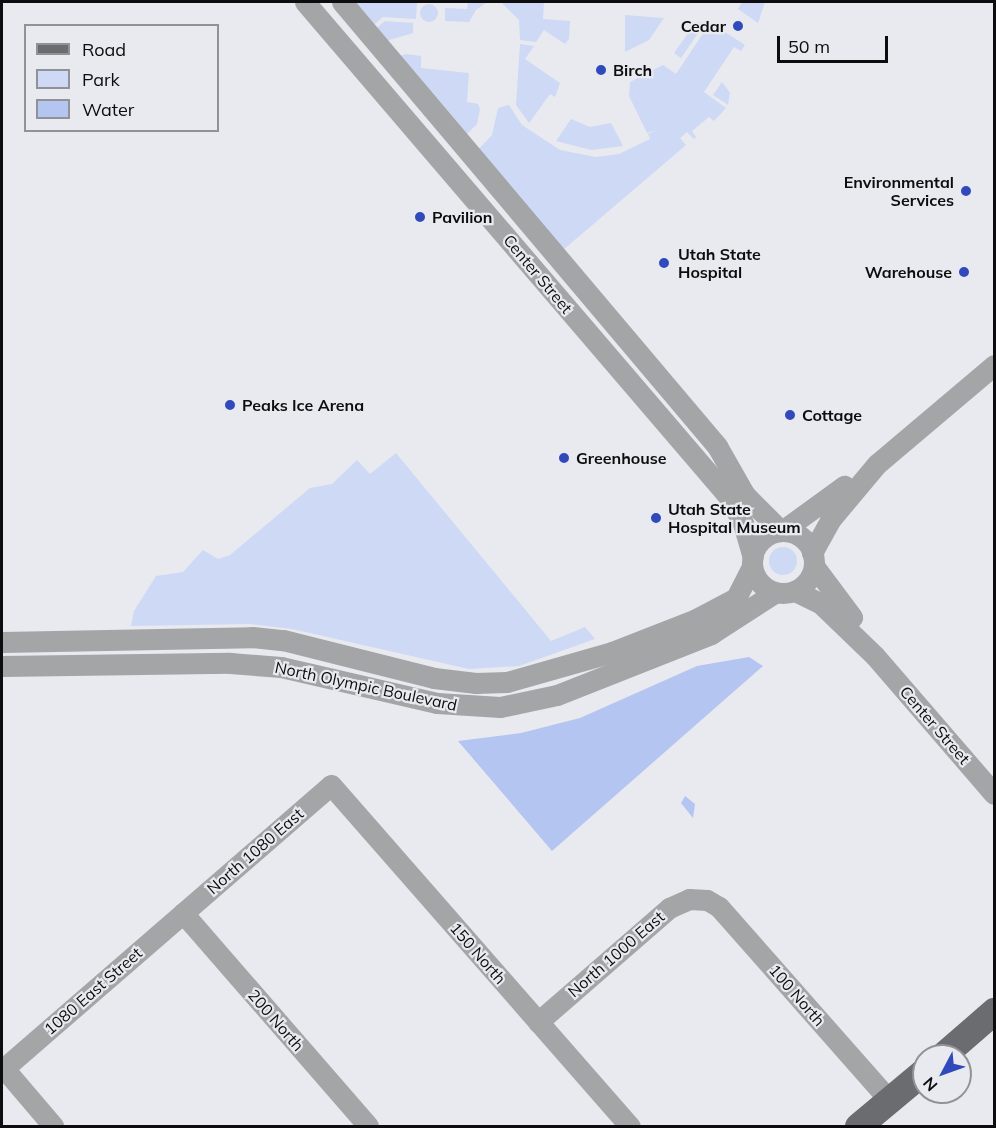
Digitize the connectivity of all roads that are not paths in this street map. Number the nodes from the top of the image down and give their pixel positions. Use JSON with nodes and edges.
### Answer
{"nodes":[{"id":1,"x":305,"y":2,"type":"edge"},
{"id":2,"x":347,"y":8,"type":"edge"},
{"id":3,"x":331,"y":32,"type":"junction"},
{"id":4,"x":452,"y":133,"type":"junction"},
{"id":5,"x":432,"y":151,"type":"junction"},
{"id":6,"x":570,"y":271,"type":"junction"},
{"id":7,"x":549,"y":288,"type":"junction"},
{"id":8,"x":994,"y":365,"type":"edge"},
{"id":9,"x":685,"y":408,"type":"junction"},
{"id":10,"x":666,"y":425,"type":"junction"},
{"id":11,"x":877,"y":464,"type":"junction"},
{"id":12,"x":782,"y":531,"type":"junction"},
{"id":13,"x":813,"y":559,"type":"junction"},
{"id":14,"x":753,"y":562,"type":"junction"},
{"id":15,"x":785,"y":591,"type":"junction"},
{"id":16,"x":2,"y":642,"type":"edge"},
{"id":17,"x":875,"y":656,"type":"junction"},
{"id":18,"x":2,"y":666,"type":"edge"},
{"id":19,"x":327,"y":789,"type":"joint"},
{"id":20,"x":994,"y":794,"type":"edge"},
{"id":21,"x":699,"y":899,"type":"joint"},
{"id":22,"x":183,"y":913,"type":"junction"},
{"id":23,"x":994,"y":1011,"type":"edge"},
{"id":24,"x":538,"y":1022,"type":"junction"},
{"id":25,"x":956,"y":1044,"type":"edge"},
{"id":26,"x":2,"y":1068,"type":"edge"},
{"id":27,"x":912,"y":1081,"type":"edge"},
{"id":28,"x":889,"y":1100,"type":"junction"},
{"id":29,"x":53,"y":1126,"type":"edge"},
{"id":30,"x":368,"y":1126,"type":"edge"},
{"id":31,"x":630,"y":1126,"type":"edge"},
{"id":32,"x":858,"y":1126,"type":"edge"}],
"edges":[{"from":1,"to":3,"type":"street","name":"Center Street"},
{"from":2,"to":3,"type":"street"},
{"from":2,"to":4,"type":"street","name":"Center Street"},
{"from":3,"to":5,"type":"street","name":"Center Street"},
{"from":4,"to":5,"type":"street"},
{"from":4,"to":6,"type":"street","name":"Center Street"},
{"from":5,"to":7,"type":"street","name":"Center Street"},
{"from":6,"to":7,"type":"street"},
{"from":6,"to":9,"type":"street","name":"Center Street"},
{"from":7,"to":10,"type":"street","name":"Center Street"},
{"from":8,"to":11,"type":"street"},
{"from":9,"to":10,"type":"street"},
{"from":9,"to":12,"type":"street","name":"Center Street"},
{"from":10,"to":14,"type":"street","name":"Center Street"},
{"from":11,"to":12,"type":"street"},
{"from":11,"to":13,"type":"street"},
{"from":12,"to":13,"type":"street"},
{"from":12,"to":14,"type":"street"},
{"from":13,"to":15,"type":"street"},
{"from":13,"to":17,"type":"street","name":"Center Street"},
{"from":14,"to":15,"type":"street"},
{"from":14,"to":16,"type":"street","name":"North Olympic Boulevard"},
{"from":15,"to":17,"type":"street","name":"Center Street"},
{"from":15,"to":18,"type":"street","name":"North Olympic Boulevard"},
{"from":17,"to":20,"type":"street","name":"Center Street"},
{"from":19,"to":22,"type":"street","name":"North 1080 East"},
{"from":19,"to":24,"type":"street","name":"150 North"},
{"from":21,"to":24,"type":"street","name":"North 1000 East"},
{"from":21,"to":28,"type":"street","name":"100 North"},
{"from":22,"to":26,"type":"street","name":"1080 East Street"},
{"from":22,"to":30,"type":"street","name":"200 North"},
{"from":23,"to":25,"type":"main road"},
{"from":24,"to":31,"type":"street","name":"150 North"},
{"from":26,"to":29,"type":"street"},
{"from":27,"to":28,"type":"main road"},
{"from":28,"to":32,"type":"main road"}]}
